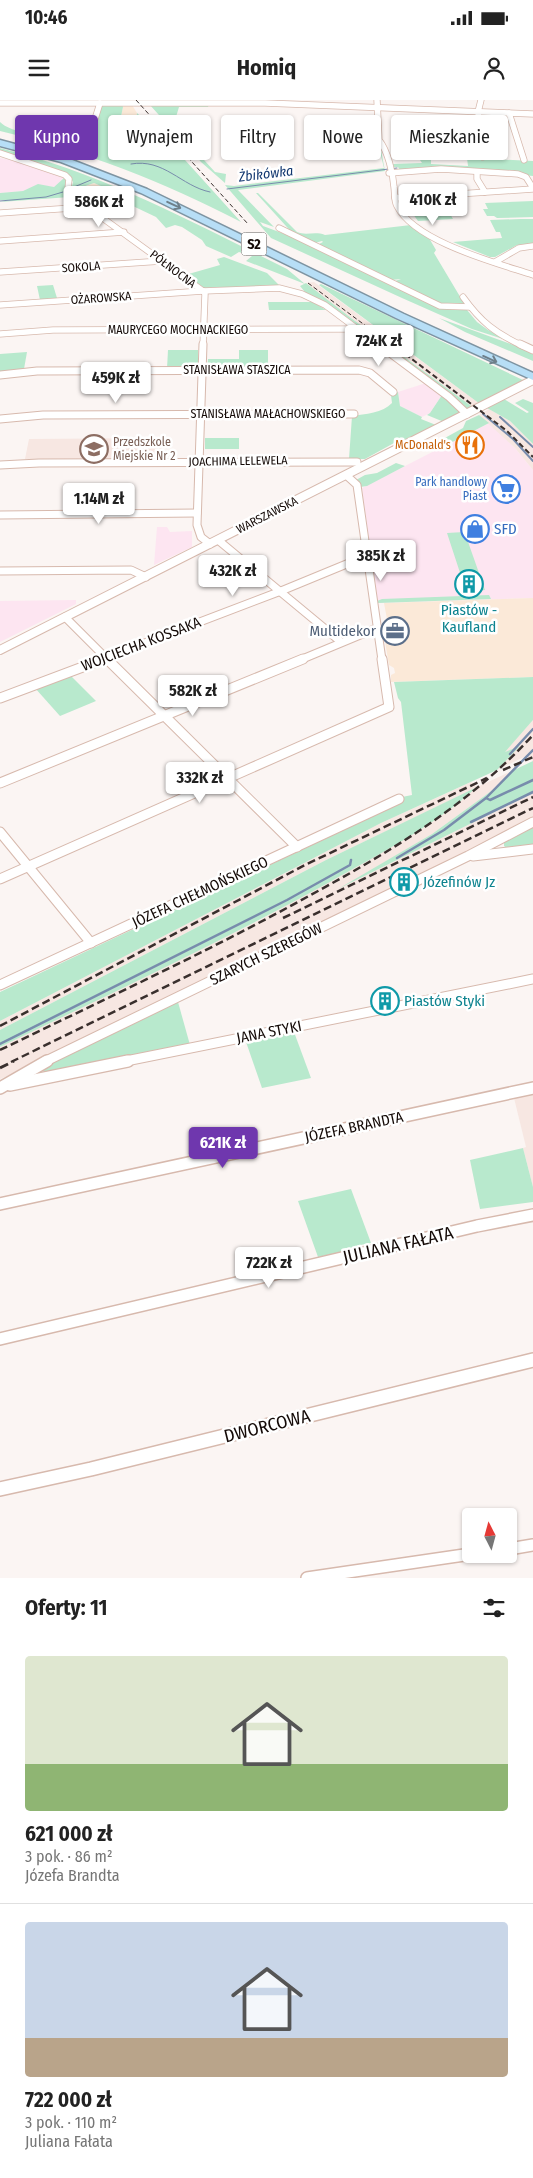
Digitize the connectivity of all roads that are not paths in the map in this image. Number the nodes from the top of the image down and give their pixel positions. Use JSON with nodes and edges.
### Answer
{"nodes":[{"id":1,"x":377,"y":100,"type":"edge"},
{"id":2,"x":481,"y":100,"type":"edge"},
{"id":3,"x":59,"y":101,"type":"edge"},
{"id":4,"x":0,"y":102,"type":"edge"},
{"id":5,"x":100,"y":103,"type":"junction"},
{"id":6,"x":378,"y":108,"type":"junction"},
{"id":7,"x":478,"y":112,"type":"junction"},
{"id":8,"x":510,"y":113,"type":"junction"},
{"id":9,"x":533,"y":114,"type":"edge"},
{"id":10,"x":96,"y":115,"type":"edge"},
{"id":11,"x":478,"y":115,"type":"edge"},
{"id":12,"x":0,"y":135,"type":"edge"},
{"id":13,"x":0,"y":144,"type":"edge"},
{"id":14,"x":0,"y":154,"type":"edge"},
{"id":15,"x":524,"y":160,"type":"dead end"},
{"id":16,"x":388,"y":170,"type":"junction"},
{"id":17,"x":478,"y":172,"type":"junction"},
{"id":18,"x":533,"y":188,"type":"edge"},
{"id":19,"x":485,"y":192,"type":"junction"},
{"id":20,"x":395,"y":198,"type":"junction"},
{"id":21,"x":87,"y":207,"type":"junction"},
{"id":22,"x":0,"y":213,"type":"edge"},
{"id":23,"x":279,"y":228,"type":"dead end"},
{"id":24,"x":124,"y":232,"type":"junction"},
{"id":25,"x":0,"y":241,"type":"edge"},
{"id":26,"x":533,"y":246,"type":"edge"},
{"id":27,"x":162,"y":261,"type":"junction"},
{"id":28,"x":495,"y":262,"type":"junction"},
{"id":29,"x":0,"y":272,"type":"edge"},
{"id":30,"x":533,"y":276,"type":"edge"},
{"id":31,"x":203,"y":291,"type":"junction"},
{"id":32,"x":463,"y":297,"type":"dead end"},
{"id":33,"x":0,"y":305,"type":"edge"},
{"id":34,"x":470,"y":307,"type":"junction"},
{"id":35,"x":357,"y":328,"type":"junction"},
{"id":36,"x":203,"y":330,"type":"junction"},
{"id":37,"x":0,"y":334,"type":"edge"},
{"id":38,"x":533,"y":350,"type":"edge"},
{"id":39,"x":202,"y":370,"type":"junction"},
{"id":40,"x":0,"y":375,"type":"edge"},
{"id":41,"x":531,"y":375,"type":"edge"},
{"id":42,"x":393,"y":392,"type":"dead end"},
{"id":43,"x":201,"y":414,"type":"junction"},
{"id":44,"x":354,"y":414,"type":"dead end"},
{"id":45,"x":467,"y":414,"type":"junction"},
{"id":46,"x":33,"y":415,"type":"joint"},
{"id":47,"x":0,"y":419,"type":"edge"},
{"id":48,"x":199,"y":462,"type":"junction"},
{"id":49,"x":357,"y":462,"type":"dead end"},
{"id":50,"x":0,"y":466,"type":"edge"},
{"id":51,"x":346,"y":475,"type":"junction"},
{"id":52,"x":197,"y":513,"type":"junction"},
{"id":53,"x":0,"y":515,"type":"edge"},
{"id":54,"x":218,"y":540,"type":"junction"},
{"id":55,"x":210,"y":544,"type":"junction"},
{"id":56,"x":366,"y":556,"type":"junction"},
{"id":57,"x":0,"y":571,"type":"edge"},
{"id":58,"x":146,"y":576,"type":"junction"},
{"id":59,"x":281,"y":591,"type":"junction"},
{"id":60,"x":65,"y":617,"type":"junction"},
{"id":61,"x":376,"y":628,"type":"junction"},
{"id":62,"x":341,"y":642,"type":"junction"},
{"id":63,"x":0,"y":650,"type":"edge"},
{"id":64,"x":108,"y":658,"type":"junction"},
{"id":65,"x":0,"y":698,"type":"edge"},
{"id":66,"x":390,"y":707,"type":"joint"},
{"id":67,"x":165,"y":716,"type":"junction"},
{"id":68,"x":228,"y":779,"type":"junction"},
{"id":69,"x":0,"y":783,"type":"edge"},
{"id":70,"x":399,"y":799,"type":"dead end"},
{"id":71,"x":533,"y":822,"type":"edge"},
{"id":72,"x":0,"y":832,"type":"edge"},
{"id":73,"x":297,"y":847,"type":"junction"},
{"id":74,"x":533,"y":850,"type":"edge"},
{"id":75,"x":468,"y":856,"type":"junction"},
{"id":76,"x":28,"y":867,"type":"junction"},
{"id":77,"x":0,"y":879,"type":"edge"},
{"id":78,"x":91,"y":943,"type":"junction"},
{"id":79,"x":533,"y":979,"type":"edge"},
{"id":80,"x":0,"y":985,"type":"edge"},
{"id":81,"x":2,"y":1087,"type":"edge"},
{"id":82,"x":533,"y":1088,"type":"edge"},
{"id":83,"x":0,"y":1204,"type":"edge"},
{"id":84,"x":533,"y":1215,"type":"edge"},
{"id":85,"x":0,"y":1339,"type":"edge"},
{"id":86,"x":533,"y":1360,"type":"edge"},
{"id":87,"x":0,"y":1489,"type":"edge"},
{"id":88,"x":533,"y":1545,"type":"edge"},
{"id":89,"x":518,"y":1548,"type":"edge"},
{"id":90,"x":462,"y":1555,"type":"edge"},
{"id":91,"x":307,"y":1578,"type":"edge"}],
"edges":[{"from":1,"to":6,"type":"street"},
{"from":2,"to":7,"type":"street"},
{"from":3,"to":4,"type":"street"},
{"from":3,"to":5,"type":"street"},
{"from":5,"to":6,"type":"street"},
{"from":5,"to":10,"type":"street"},
{"from":6,"to":7,"type":"street"},
{"from":6,"to":16,"type":"street"},
{"from":7,"to":8,"type":"street"},
{"from":7,"to":11,"type":"street"},
{"from":8,"to":9,"type":"street"},
{"from":8,"to":15,"type":"street"},
{"from":12,"to":41,"type":"highway","number":"S2"},
{"from":13,"to":41,"type":"highway","number":"S2","one_way":true},
{"from":14,"to":21,"type":"street","name":"PÓŁNOCNA"},
{"from":16,"to":17,"type":"street"},
{"from":16,"to":20,"type":"street"},
{"from":17,"to":18,"type":"street"},
{"from":17,"to":19,"type":"street"},
{"from":18,"to":19,"type":"street"},
{"from":19,"to":20,"type":"street"},
{"from":20,"to":28,"type":"street"},
{"from":21,"to":22,"type":"street"},
{"from":21,"to":24,"type":"street","name":"PÓŁNOCNA"},
{"from":23,"to":34,"type":"street"},
{"from":24,"to":25,"type":"street"},
{"from":24,"to":27,"type":"street","name":"PÓŁNOCNA"},
{"from":26,"to":28,"type":"street"},
{"from":27,"to":29,"type":"street","name":"SOKOLA"},
{"from":27,"to":31,"type":"street","name":"PÓŁNOCNA"},
{"from":28,"to":30,"type":"street"},
{"from":31,"to":33,"type":"street","name":"OŻAROWSKA"},
{"from":31,"to":35,"type":"street","name":"OŻAROWSKA"},
{"from":31,"to":36,"type":"street"},
{"from":32,"to":34,"type":"street"},
{"from":34,"to":38,"type":"street"},
{"from":35,"to":36,"type":"street","name":"MAURYCEGO MOCHNACKIEGO"},
{"from":35,"to":45,"type":"street","name":"OŻAROWSKA"},
{"from":36,"to":37,"type":"street","name":"MAURYCEGO MOCHNACKIEGO"},
{"from":36,"to":39,"type":"street"},
{"from":39,"to":40,"type":"street","name":"STANISŁAWA STASZICA"},
{"from":39,"to":42,"type":"street","name":"STANISŁAWA STASZICA"},
{"from":39,"to":43,"type":"street"},
{"from":41,"to":45,"type":"street","name":"WARSZAWSKA"},
{"from":43,"to":44,"type":"street","name":"STANISŁAWA MAŁACHOWSKIEGO"},
{"from":43,"to":46,"type":"street","name":"STANISŁAWA MAŁACHOWSKIEGO"},
{"from":43,"to":48,"type":"street"},
{"from":45,"to":51,"type":"street","name":"WARSZAWSKA"},
{"from":46,"to":47,"type":"street"},
{"from":48,"to":49,"type":"street","name":"JOACHIMA LELEWELA"},
{"from":48,"to":50,"type":"street","name":"JOACHIMA LELEWELA"},
{"from":48,"to":52,"type":"street"},
{"from":51,"to":54,"type":"street","name":"WARSZAWSKA"},
{"from":51,"to":56,"type":"street"},
{"from":52,"to":53,"type":"street"},
{"from":52,"to":55,"type":"street"},
{"from":54,"to":55,"type":"street","name":"WARSZAWSKA"},
{"from":54,"to":59,"type":"street"},
{"from":55,"to":58,"type":"street","name":"WARSZAWSKA"},
{"from":56,"to":59,"type":"street","name":"WOJCIECHA KOSSAKA"},
{"from":56,"to":61,"type":"street"},
{"from":57,"to":58,"type":"street"},
{"from":58,"to":60,"type":"street","name":"WARSZAWSKA"},
{"from":59,"to":62,"type":"street"},
{"from":59,"to":64,"type":"street","name":"WOJCIECHA KOSSAKA"},
{"from":60,"to":63,"type":"street","name":"WARSZAWSKA"},
{"from":60,"to":64,"type":"street"},
{"from":61,"to":62,"type":"street"},
{"from":61,"to":66,"type":"street"},
{"from":62,"to":67,"type":"street"},
{"from":64,"to":65,"type":"street","name":"WOJCIECHA KOSSAKA"},
{"from":64,"to":67,"type":"street"},
{"from":66,"to":68,"type":"street"},
{"from":67,"to":68,"type":"street"},
{"from":67,"to":69,"type":"street"},
{"from":68,"to":73,"type":"street"},
{"from":68,"to":76,"type":"street"},
{"from":70,"to":73,"type":"street","name":"JÓZEFA CHEŁMOŃSKIEGO"},
{"from":71,"to":75,"type":"street","name":"SZARYCH SZEREGÓW"},
{"from":72,"to":76,"type":"street"},
{"from":73,"to":78,"type":"street","name":"JÓZEFA CHEŁMOŃSKIEGO"},
{"from":74,"to":75,"type":"street"},
{"from":75,"to":81,"type":"street","name":"SZARYCH SZEREGÓW"},
{"from":76,"to":77,"type":"street"},
{"from":76,"to":78,"type":"street"},
{"from":78,"to":80,"type":"street","name":"JÓZEFA CHEŁMOŃSKIEGO"},
{"from":79,"to":81,"type":"street","name":"JANA STYKI"},
{"from":82,"to":83,"type":"street","name":"JÓZEFA BRANDTA"},
{"from":84,"to":85,"type":"street","name":"JULIANA FAŁATA"},
{"from":86,"to":87,"type":"street","name":"DWORCOWA"},
{"from":88,"to":89,"type":"street"},
{"from":90,"to":91,"type":"street"}]}
